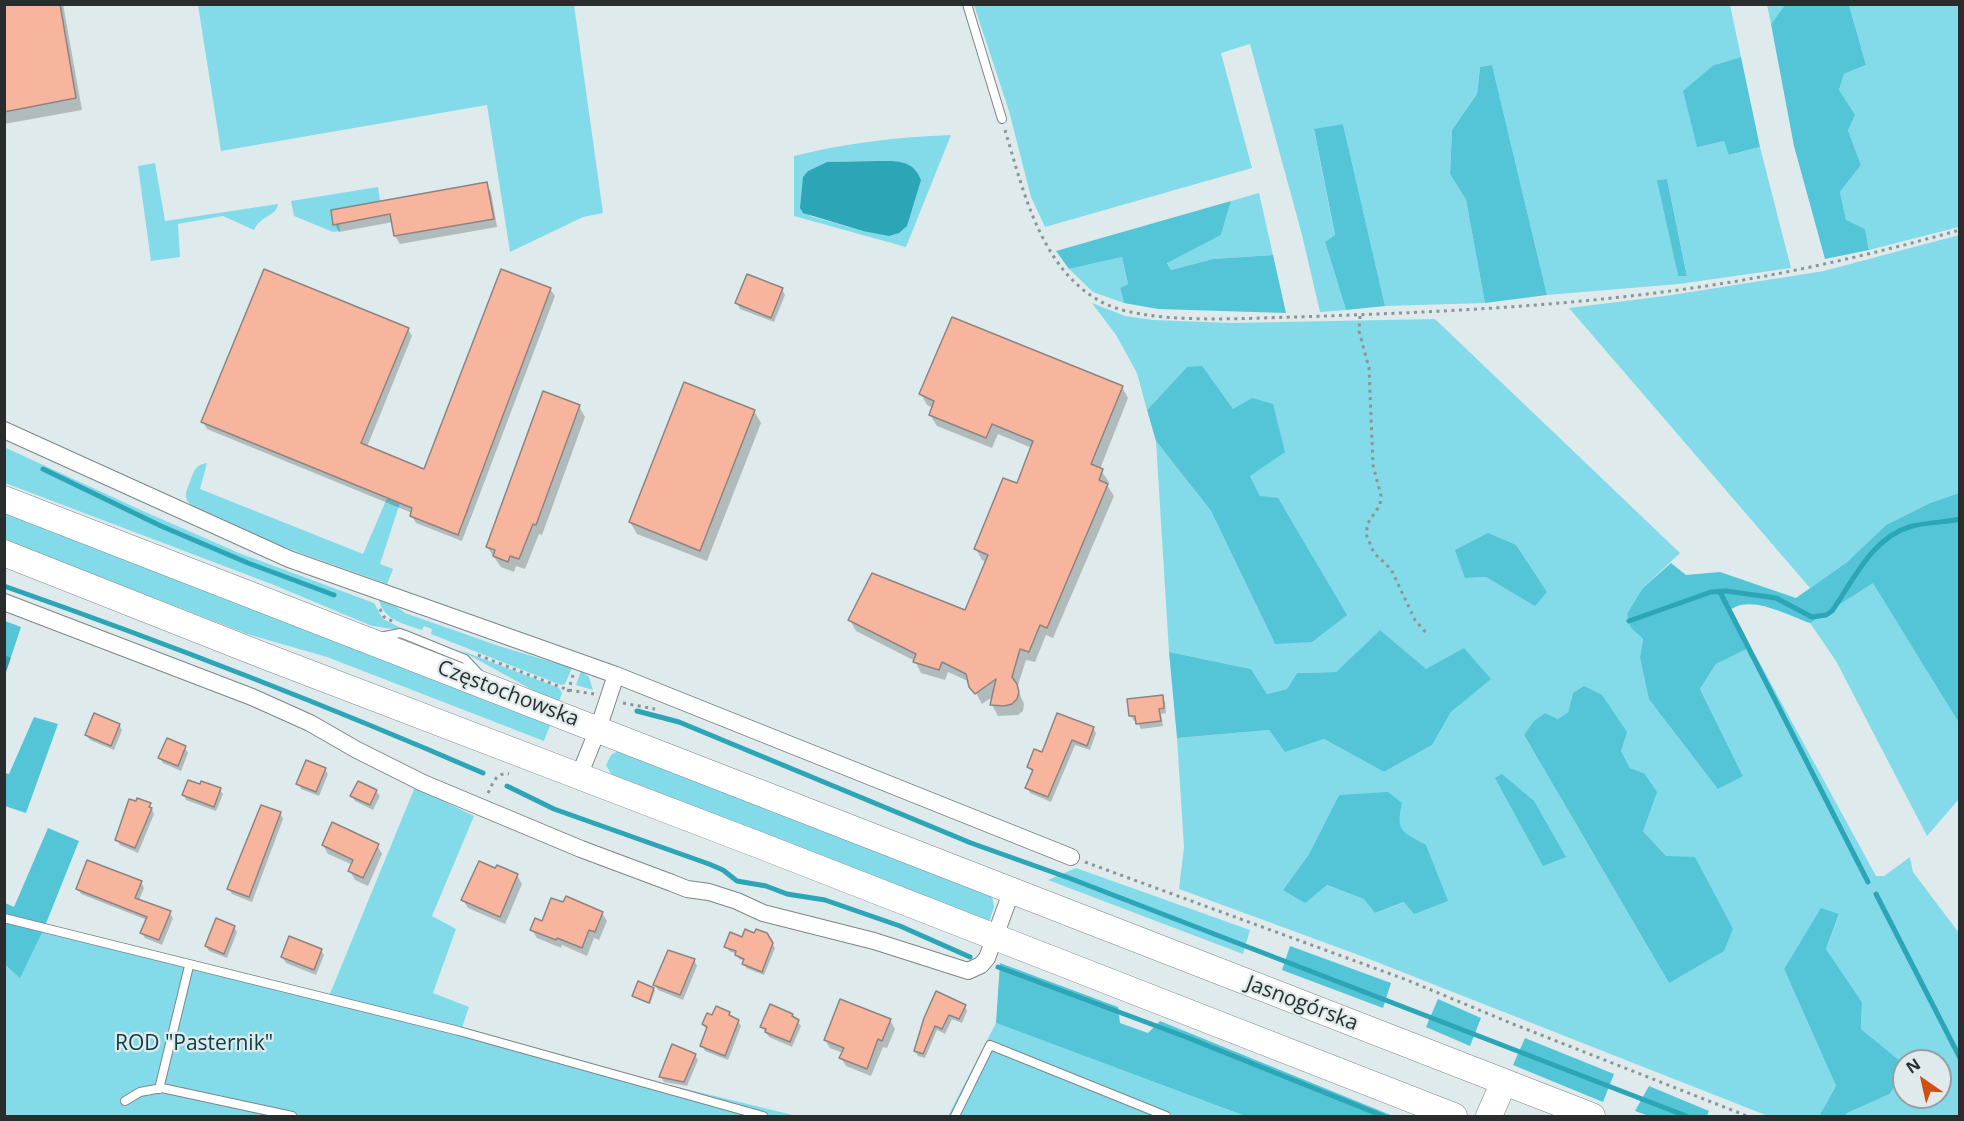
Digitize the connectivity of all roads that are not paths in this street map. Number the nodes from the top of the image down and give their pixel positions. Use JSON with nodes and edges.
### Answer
{"nodes":[{"id":1,"x":967,"y":4,"type":"edge"},
{"id":2,"x":1002,"y":119,"type":"road end"},
{"id":3,"x":4,"y":430,"type":"edge"},
{"id":4,"x":4,"y":498,"type":"edge"},
{"id":5,"x":4,"y":553,"type":"edge"},
{"id":6,"x":4,"y":602,"type":"edge"},
{"id":7,"x":616,"y":675,"type":"junction"},
{"id":8,"x":598,"y":729,"type":"junction"},
{"id":9,"x":579,"y":776,"type":"junction"},
{"id":10,"x":1071,"y":857,"type":"road end"},
{"id":11,"x":1012,"y":890,"type":"junction"},
{"id":12,"x":4,"y":918,"type":"edge"},
{"id":13,"x":995,"y":937,"type":"junction"},
{"id":14,"x":189,"y":966,"type":"junction"},
{"id":15,"x":1504,"y":1082,"type":"junction"},
{"id":16,"x":159,"y":1089,"type":"junction"},
{"id":17,"x":125,"y":1101,"type":"dead end"},
{"id":18,"x":292,"y":1116,"type":"edge"},
{"id":19,"x":763,"y":1116,"type":"edge"},
{"id":20,"x":955,"y":1116,"type":"edge"},
{"id":21,"x":1166,"y":1116,"type":"edge"},
{"id":22,"x":1454,"y":1116,"type":"edge"},
{"id":23,"x":1489,"y":1116,"type":"edge"},
{"id":24,"x":1592,"y":1116,"type":"edge"}],
"edges":[{"from":1,"to":2,"type":"lane"},
{"from":3,"to":7,"type":"street"},
{"from":4,"to":8,"type":"main road","name":"Częstochowska"},
{"from":5,"to":9,"type":"main road"},
{"from":6,"to":13,"type":"street"},
{"from":7,"to":8,"type":"street"},
{"from":7,"to":10,"type":"street"},
{"from":8,"to":9,"type":"street"},
{"from":8,"to":11,"type":"main road","name":"Częstochowska"},
{"from":9,"to":13,"type":"main road"},
{"from":11,"to":13,"type":"street"},
{"from":11,"to":15,"type":"main road","name":"Jasnogórska"},
{"from":12,"to":14,"type":"lane"},
{"from":13,"to":22,"type":"main road"},
{"from":14,"to":16,"type":"lane"},
{"from":14,"to":19,"type":"lane"},
{"from":15,"to":23,"type":"main road"},
{"from":15,"to":24,"type":"main road","name":"Jasnogórska"},
{"from":16,"to":17,"type":"lane"},
{"from":16,"to":18,"type":"lane"},
{"from":20,"to":21,"type":"lane"}]}
